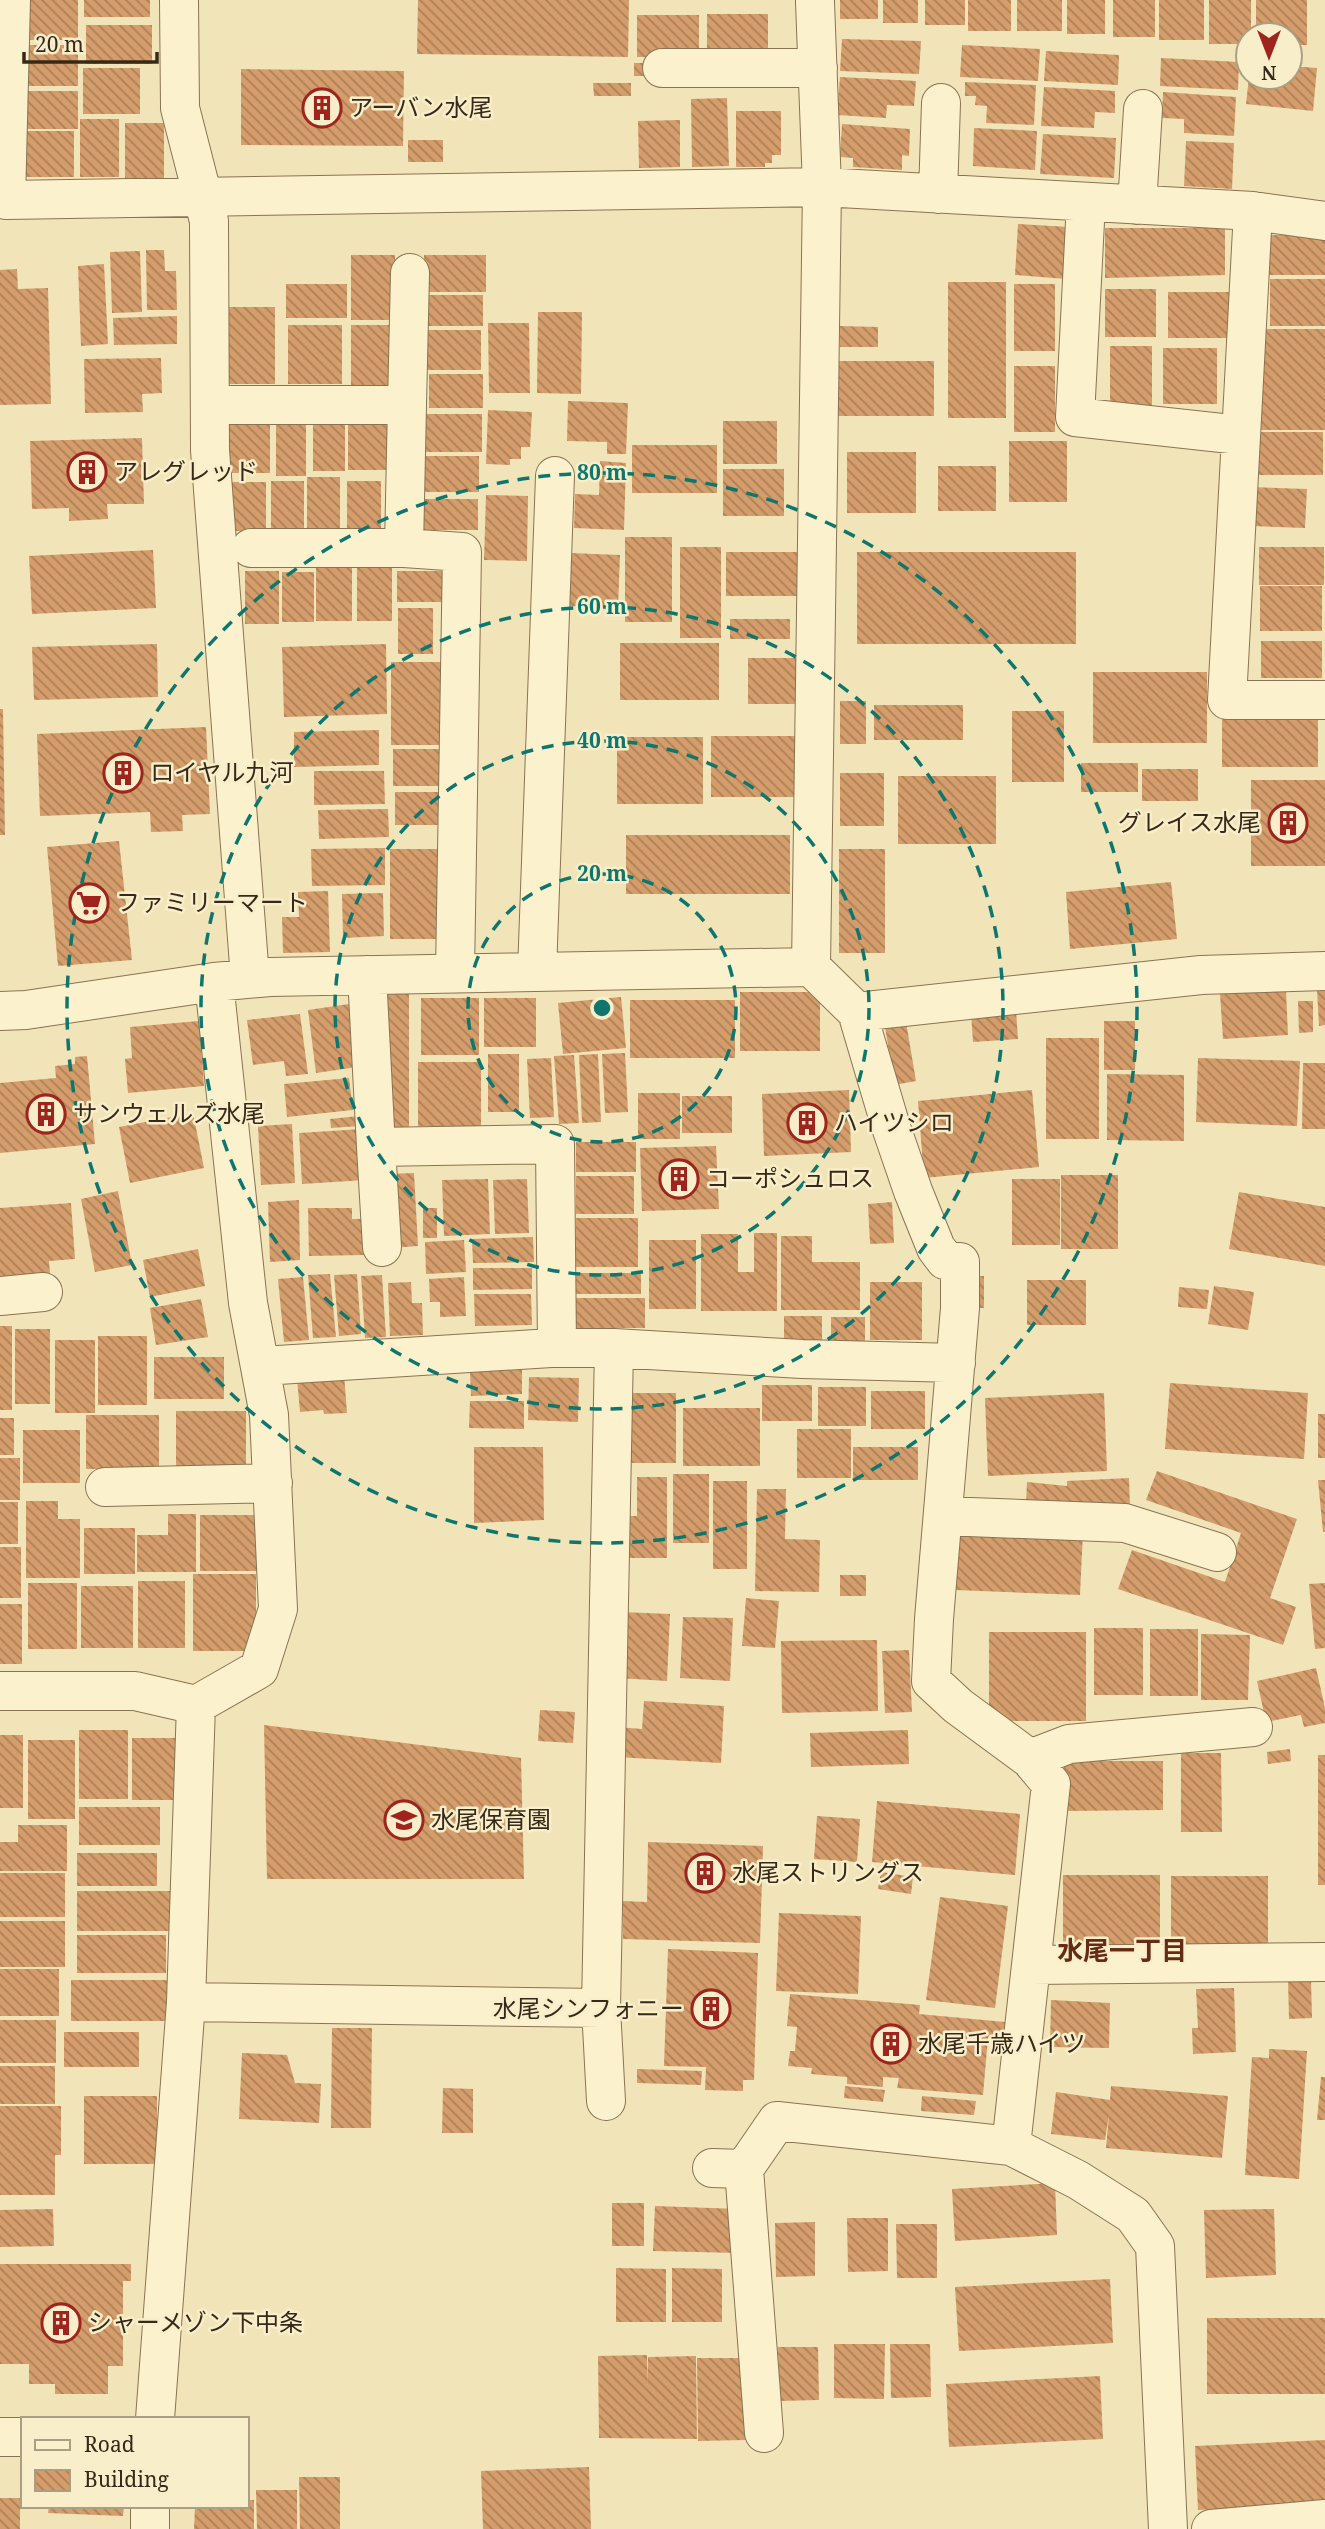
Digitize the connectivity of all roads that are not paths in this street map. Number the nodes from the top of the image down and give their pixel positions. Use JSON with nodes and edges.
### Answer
{"nodes":[{"id":1,"x":11,"y":0,"type":"edge"},
{"id":2,"x":179,"y":0,"type":"edge"},
{"id":3,"x":815,"y":2,"type":"dead end"},
{"id":4,"x":663,"y":68,"type":"dead end"},
{"id":5,"x":818,"y":68,"type":"junction"},
{"id":6,"x":941,"y":103,"type":"dead end"},
{"id":7,"x":1143,"y":109,"type":"dead end"},
{"id":8,"x":821,"y":187,"type":"junction"},
{"id":9,"x":938,"y":194,"type":"junction"},
{"id":10,"x":202,"y":197,"type":"junction"},
{"id":11,"x":1086,"y":202,"type":"junction"},
{"id":12,"x":1136,"y":205,"type":"junction"},
{"id":13,"x":1253,"y":211,"type":"junction"},
{"id":14,"x":1325,"y":220,"type":"edge"},
{"id":15,"x":410,"y":273,"type":"dead end"},
{"id":16,"x":210,"y":405,"type":"junction"},
{"id":17,"x":407,"y":405,"type":"junction"},
{"id":18,"x":1240,"y":435,"type":"junction"},
{"id":19,"x":555,"y":476,"type":"dead end"},
{"id":20,"x":251,"y":548,"type":"dead end"},
{"id":21,"x":404,"y":548,"type":"junction"},
{"id":22,"x":1325,"y":700,"type":"edge"},
{"id":23,"x":811,"y":967,"type":"junction"},
{"id":24,"x":1325,"y":971,"type":"edge"},
{"id":25,"x":537,"y":972,"type":"junction"},
{"id":26,"x":454,"y":973,"type":"junction"},
{"id":27,"x":367,"y":975,"type":"junction"},
{"id":28,"x":232,"y":980,"type":"junction"},
{"id":29,"x":0,"y":1011,"type":"edge"},
{"id":30,"x":857,"y":1012,"type":"junction"},
{"id":31,"x":376,"y":1147,"type":"junction"},
{"id":32,"x":382,"y":1247,"type":"dead end"},
{"id":33,"x":43,"y":1292,"type":"dead end"},
{"id":34,"x":0,"y":1296,"type":"edge"},
{"id":35,"x":557,"y":1348,"type":"junction"},
{"id":36,"x":614,"y":1348,"type":"junction"},
{"id":37,"x":956,"y":1363,"type":"junction"},
{"id":38,"x":262,"y":1366,"type":"junction"},
{"id":39,"x":274,"y":1483,"type":"junction"},
{"id":40,"x":105,"y":1487,"type":"dead end"},
{"id":41,"x":943,"y":1516,"type":"junction"},
{"id":42,"x":1217,"y":1552,"type":"dead end"},
{"id":43,"x":0,"y":1691,"type":"edge"},
{"id":44,"x":196,"y":1705,"type":"junction"},
{"id":45,"x":1253,"y":1727,"type":"dead end"},
{"id":46,"x":1030,"y":1759,"type":"junction"},
{"id":47,"x":1325,"y":1962,"type":"edge"},
{"id":48,"x":1032,"y":1965,"type":"junction"},
{"id":49,"x":186,"y":2002,"type":"junction"},
{"id":50,"x":601,"y":2008,"type":"junction"},
{"id":51,"x":606,"y":2101,"type":"dead end"},
{"id":52,"x":1011,"y":2146,"type":"junction"},
{"id":53,"x":155,"y":2417,"type":"edge"},
{"id":54,"x":764,"y":2433,"type":"dead end"},
{"id":55,"x":0,"y":2437,"type":"edge"},
{"id":56,"x":21,"y":2437,"type":"edge"},
{"id":57,"x":150,"y":2508,"type":"edge"},
{"id":58,"x":1325,"y":2519,"type":"edge"},
{"id":59,"x":150,"y":2529,"type":"edge"},
{"id":60,"x":1168,"y":2529,"type":"edge"},
{"id":61,"x":1211,"y":2529,"type":"edge"}],
"edges":[{"from":1,"to":10,"type":"street"},
{"from":2,"to":10,"type":"street"},
{"from":3,"to":5,"type":"street"},
{"from":4,"to":5,"type":"street"},
{"from":5,"to":8,"type":"street"},
{"from":6,"to":9,"type":"street"},
{"from":7,"to":12,"type":"street"},
{"from":8,"to":9,"type":"street"},
{"from":8,"to":10,"type":"street"},
{"from":8,"to":23,"type":"street"},
{"from":9,"to":11,"type":"street"},
{"from":10,"to":16,"type":"street"},
{"from":11,"to":12,"type":"street"},
{"from":11,"to":18,"type":"street"},
{"from":12,"to":13,"type":"street"},
{"from":13,"to":14,"type":"street"},
{"from":13,"to":18,"type":"street"},
{"from":15,"to":17,"type":"street"},
{"from":16,"to":17,"type":"street"},
{"from":16,"to":28,"type":"street"},
{"from":17,"to":21,"type":"street"},
{"from":18,"to":22,"type":"street"},
{"from":19,"to":25,"type":"street"},
{"from":20,"to":21,"type":"street"},
{"from":21,"to":26,"type":"street"},
{"from":23,"to":25,"type":"street"},
{"from":23,"to":30,"type":"street"},
{"from":24,"to":30,"type":"street"},
{"from":25,"to":26,"type":"street"},
{"from":26,"to":27,"type":"street"},
{"from":27,"to":28,"type":"street"},
{"from":27,"to":31,"type":"street"},
{"from":28,"to":29,"type":"street"},
{"from":28,"to":38,"type":"street"},
{"from":30,"to":37,"type":"street"},
{"from":31,"to":32,"type":"street"},
{"from":31,"to":35,"type":"street"},
{"from":33,"to":34,"type":"street"},
{"from":35,"to":36,"type":"street"},
{"from":35,"to":38,"type":"street"},
{"from":36,"to":37,"type":"street"},
{"from":36,"to":50,"type":"street"},
{"from":37,"to":41,"type":"street"},
{"from":38,"to":39,"type":"street"},
{"from":39,"to":40,"type":"street"},
{"from":39,"to":44,"type":"street"},
{"from":41,"to":42,"type":"street"},
{"from":41,"to":46,"type":"street"},
{"from":43,"to":44,"type":"street"},
{"from":44,"to":49,"type":"street"},
{"from":45,"to":46,"type":"street"},
{"from":46,"to":48,"type":"street"},
{"from":47,"to":48,"type":"street"},
{"from":48,"to":52,"type":"street"},
{"from":49,"to":50,"type":"street"},
{"from":49,"to":53,"type":"street"},
{"from":50,"to":51,"type":"street"},
{"from":52,"to":54,"type":"street"},
{"from":52,"to":60,"type":"street"},
{"from":55,"to":56,"type":"street"},
{"from":57,"to":59,"type":"street"},
{"from":58,"to":61,"type":"street"}]}
